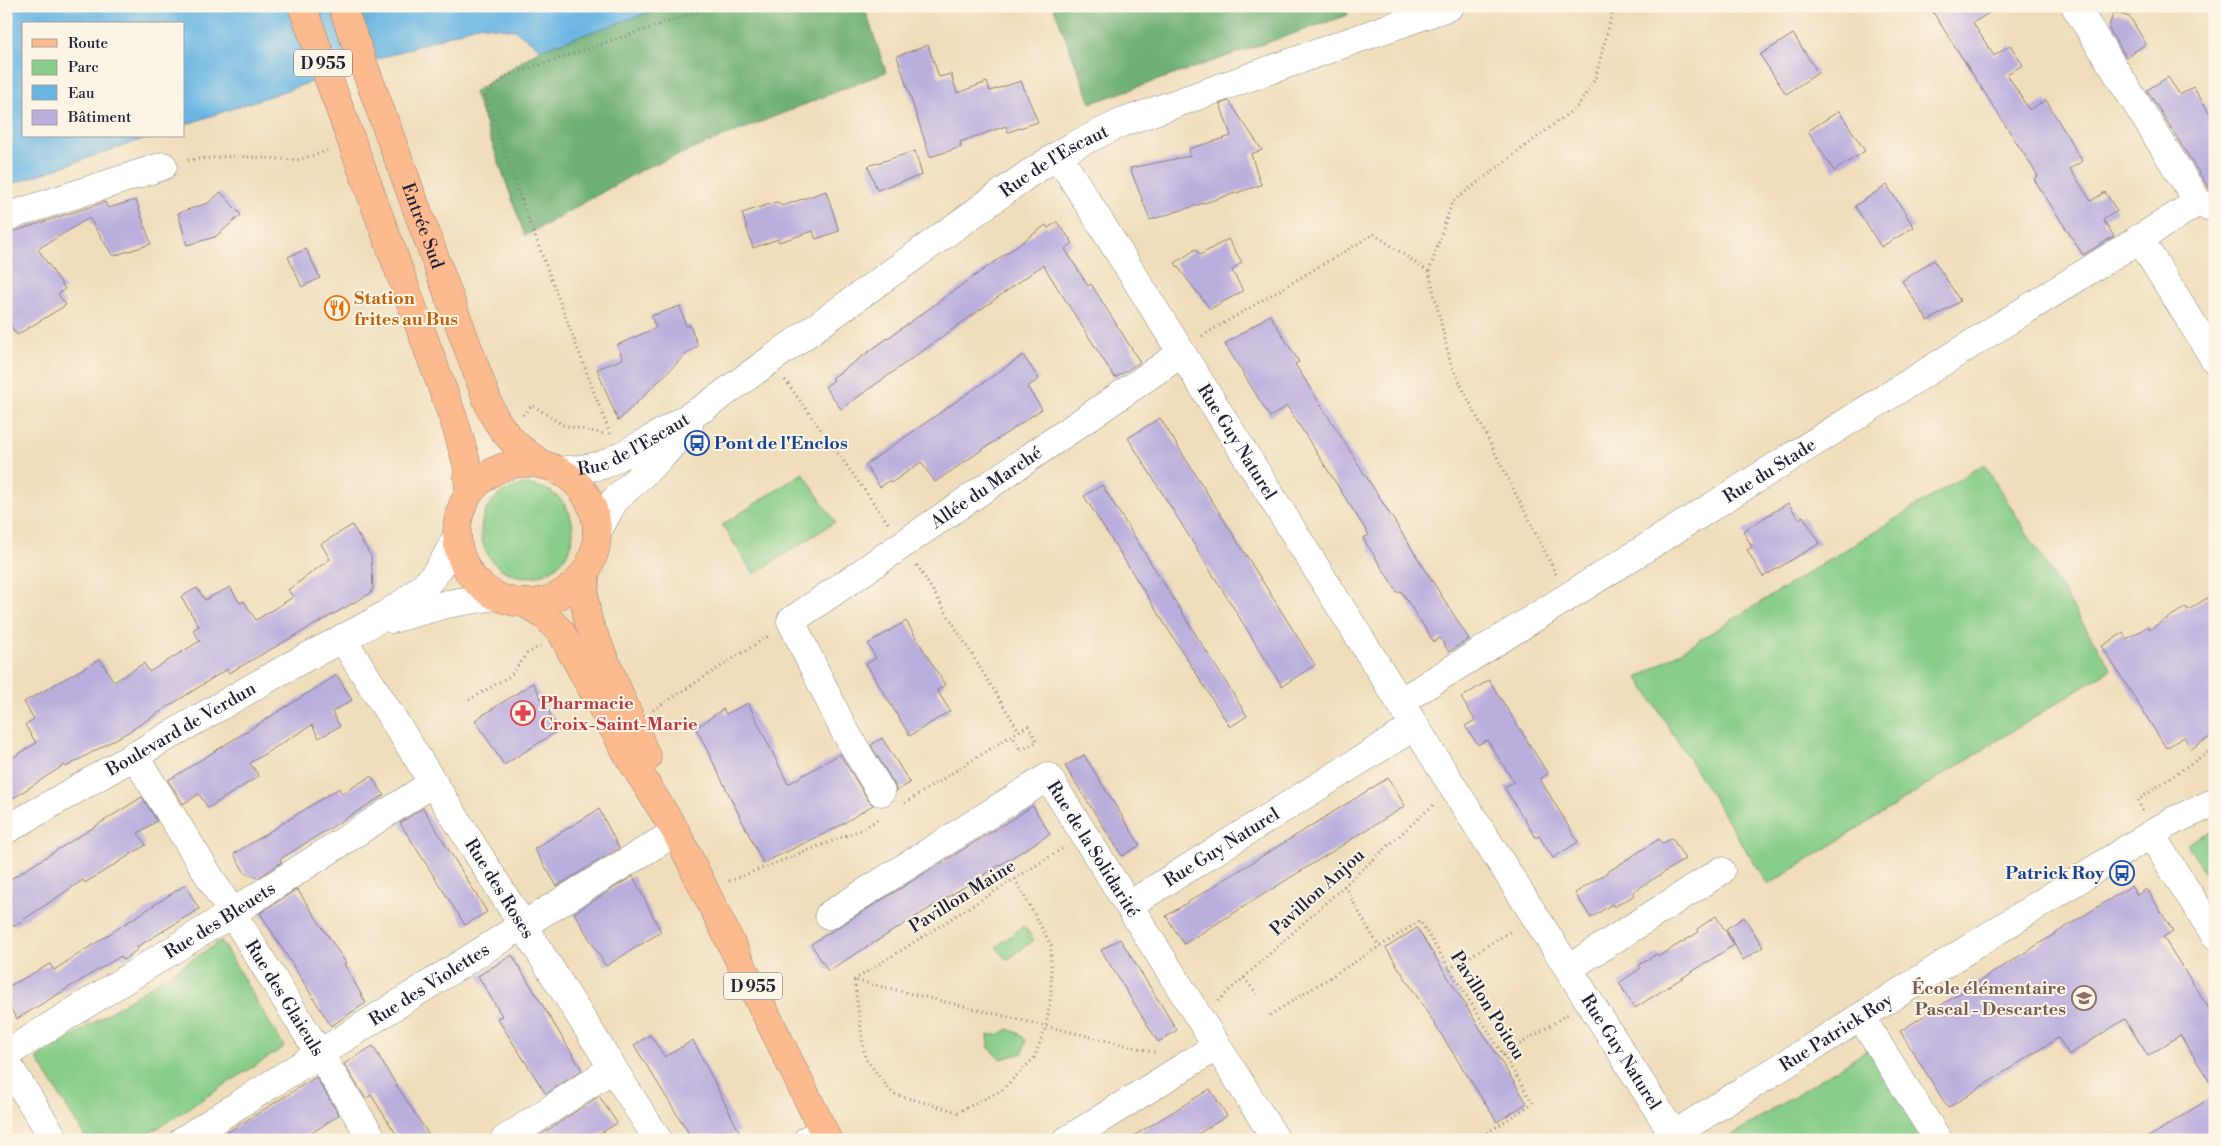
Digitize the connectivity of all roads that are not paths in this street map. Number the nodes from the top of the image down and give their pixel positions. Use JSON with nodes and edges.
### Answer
{"nodes":[{"id":1,"x":302,"y":6,"type":"edge"},
{"id":2,"x":342,"y":6,"type":"edge"},
{"id":3,"x":1450,"y":6,"type":"edge"},
{"id":4,"x":2075,"y":6,"type":"edge"},
{"id":5,"x":1058,"y":155,"type":"junction"},
{"id":6,"x":163,"y":166,"type":"road end"},
{"id":7,"x":2206,"y":204,"type":"edge"},
{"id":8,"x":6,"y":217,"type":"edge"},
{"id":9,"x":2139,"y":238,"type":"junction"},
{"id":10,"x":1182,"y":353,"type":"junction"},
{"id":11,"x":2215,"y":360,"type":"edge"},
{"id":12,"x":705,"y":407,"type":"junction"},
{"id":13,"x":550,"y":468,"type":"junction"},
{"id":14,"x":469,"y":493,"type":"junction"},
{"id":15,"x":597,"y":532,"type":"junction"},
{"id":16,"x":457,"y":536,"type":"junction"},
{"id":17,"x":586,"y":571,"type":"junction"},
{"id":18,"x":496,"y":596,"type":"junction"},
{"id":19,"x":525,"y":603,"type":"junction"},
{"id":20,"x":350,"y":634,"type":"junction"},
{"id":21,"x":1400,"y":702,"type":"junction"},
{"id":22,"x":1415,"y":726,"type":"junction"},
{"id":23,"x":134,"y":756,"type":"junction"},
{"id":24,"x":433,"y":783,"type":"junction"},
{"id":25,"x":881,"y":792,"type":"dead end"},
{"id":26,"x":2215,"y":802,"type":"edge"},
{"id":27,"x":6,"y":830,"type":"edge"},
{"id":28,"x":676,"y":832,"type":"junction"},
{"id":29,"x":2151,"y":835,"type":"junction"},
{"id":30,"x":1720,"y":871,"type":"dead end"},
{"id":31,"x":1129,"y":905,"type":"junction"},
{"id":32,"x":232,"y":913,"type":"junction"},
{"id":33,"x":829,"y":915,"type":"dead end"},
{"id":34,"x":523,"y":925,"type":"junction"},
{"id":35,"x":2215,"y":935,"type":"edge"},
{"id":36,"x":1568,"y":968,"type":"junction"},
{"id":37,"x":1861,"y":1018,"type":"junction"},
{"id":38,"x":1217,"y":1046,"type":"junction"},
{"id":39,"x":6,"y":1054,"type":"edge"},
{"id":40,"x":320,"y":1054,"type":"junction"},
{"id":41,"x":6,"y":1062,"type":"edge"},
{"id":42,"x":613,"y":1068,"type":"junction"},
{"id":43,"x":820,"y":1136,"type":"edge"},
{"id":44,"x":1669,"y":1137,"type":"edge"},
{"id":45,"x":55,"y":1140,"type":"edge"},
{"id":46,"x":183,"y":1140,"type":"edge"},
{"id":47,"x":374,"y":1140,"type":"edge"},
{"id":48,"x":504,"y":1140,"type":"edge"},
{"id":49,"x":658,"y":1140,"type":"edge"},
{"id":50,"x":1067,"y":1140,"type":"edge"},
{"id":51,"x":1276,"y":1140,"type":"edge"},
{"id":52,"x":1938,"y":1140,"type":"edge"}],
"edges":[{"from":1,"to":14,"type":"main road","number":"D 955"},
{"from":2,"to":13,"type":"main road","name":"Entrée Sud","number":"D 955"},
{"from":3,"to":5,"type":"street","name":"Rue de l'Escaut"},
{"from":4,"to":7,"type":"street"},
{"from":5,"to":10,"type":"street","name":"Rue Guy Naturel"},
{"from":5,"to":12,"type":"street","name":"Rue de l'Escaut"},
{"from":6,"to":8,"type":"street"},
{"from":7,"to":9,"type":"street","name":"Rue du Stade"},
{"from":9,"to":11,"type":"street"},
{"from":9,"to":21,"type":"street","name":"Rue du Stade"},
{"from":10,"to":21,"type":"street","name":"Rue Guy Naturel"},
{"from":10,"to":25,"type":"street","name":"Allée du Marché"},
{"from":12,"to":13,"type":"street","name":"Rue de l'Escaut"},
{"from":12,"to":15,"type":"street","name":"Rue de l'Escaut"},
{"from":13,"to":14,"type":"main road"},
{"from":13,"to":15,"type":"main road"},
{"from":14,"to":16,"type":"main road"},
{"from":15,"to":17,"type":"main road"},
{"from":16,"to":18,"type":"main road"},
{"from":16,"to":20,"type":"street","name":"Boulevard de Verdun"},
{"from":17,"to":19,"type":"main road"},
{"from":17,"to":28,"type":"main road","number":"D 955"},
{"from":18,"to":19,"type":"main road"},
{"from":18,"to":20,"type":"street","name":"Boulevard de Verdun"},
{"from":19,"to":28,"type":"main road","number":"D 955"},
{"from":20,"to":23,"type":"street","name":"Boulevard de Verdun"},
{"from":20,"to":24,"type":"street","name":"Rue des Roses"},
{"from":21,"to":22,"type":"street","name":"Rue Guy Naturel"},
{"from":22,"to":31,"type":"street","name":"Rue Guy Naturel"},
{"from":22,"to":36,"type":"street","name":"Rue Guy Naturel"},
{"from":23,"to":27,"type":"street","name":"Boulevard de Verdun"},
{"from":23,"to":32,"type":"street","name":"Rue des Glaieuls"},
{"from":24,"to":32,"type":"street","name":"Rue des Bleuets"},
{"from":24,"to":34,"type":"street","name":"Rue des Roses"},
{"from":26,"to":29,"type":"street","name":"Rue Patrick Roy"},
{"from":28,"to":34,"type":"street","name":"Rue des Violettes"},
{"from":28,"to":43,"type":"main road","number":"D 955"},
{"from":29,"to":35,"type":"street"},
{"from":29,"to":37,"type":"street","name":"Rue Patrick Roy"},
{"from":30,"to":36,"type":"street"},
{"from":31,"to":33,"type":"street","name":"Rue de la Solidarité"},
{"from":31,"to":38,"type":"street","name":"Rue de la Solidarité"},
{"from":32,"to":39,"type":"street","name":"Rue des Bleuets"},
{"from":32,"to":40,"type":"street","name":"Rue des Glaieuls"},
{"from":34,"to":40,"type":"street","name":"Rue des Violettes"},
{"from":34,"to":42,"type":"street","name":"Rue des Roses"},
{"from":36,"to":44,"type":"street","name":"Rue Guy Naturel"},
{"from":37,"to":44,"type":"street","name":"Rue Patrick Roy"},
{"from":37,"to":52,"type":"street"},
{"from":38,"to":50,"type":"street"},
{"from":38,"to":51,"type":"street","name":"Rue de la Solidarité"},
{"from":40,"to":46,"type":"street","name":"Rue des Violettes"},
{"from":40,"to":47,"type":"street","name":"Rue des Glaieuls"},
{"from":41,"to":45,"type":"street"},
{"from":42,"to":48,"type":"street"},
{"from":42,"to":49,"type":"street","name":"Rue des Roses"}]}
